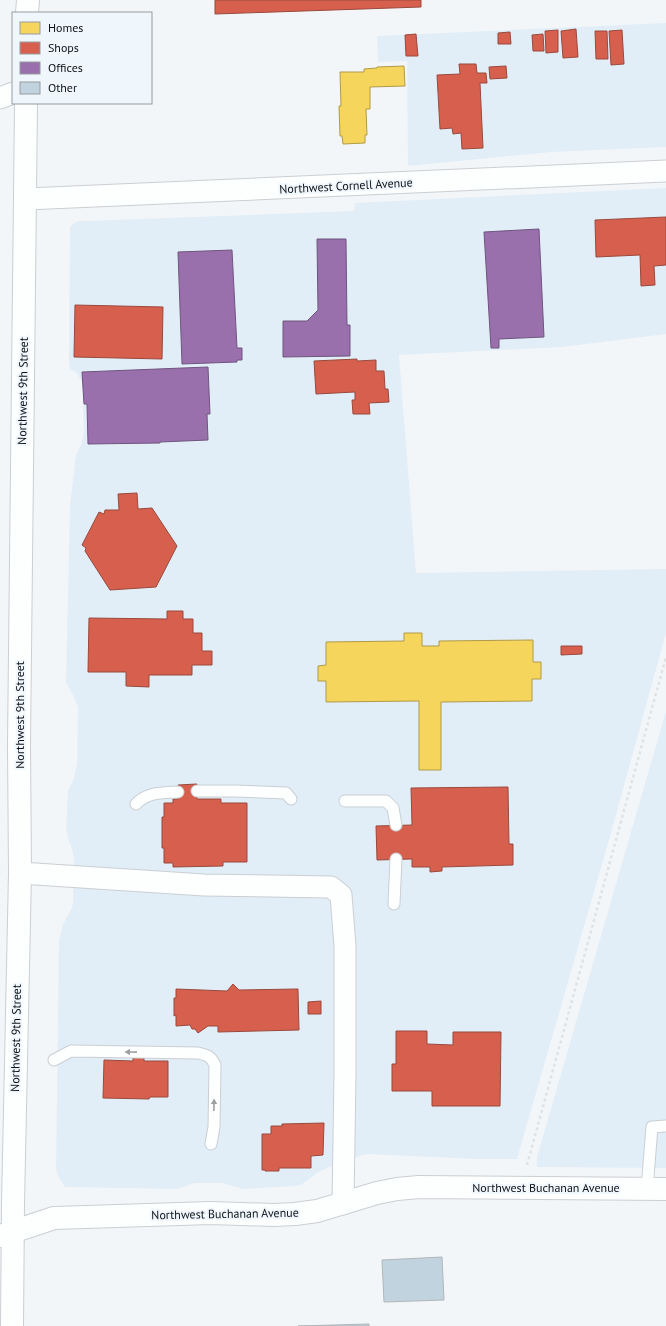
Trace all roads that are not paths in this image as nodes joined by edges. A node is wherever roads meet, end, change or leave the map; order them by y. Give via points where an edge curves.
1 (28, 0) edge
2 (28, 12) edge
3 (12, 93) edge
4 (0, 98) edge
5 (26, 104) edge
6 (666, 171) edge
7 (26, 199) junction
8 (197, 791) dead end
9 (178, 792) dead end
10 (291, 800) dead end
11 (345, 801) dead end
12 (136, 804) dead end
13 (396, 826) dead end
14 (396, 860) dead end
15 (20, 873) junction
16 (394, 904) dead end
17 (54, 1060) dead end
18 (666, 1126) edge
19 (211, 1144) dead end
20 (657, 1189) edge
21 (343, 1204) junction
22 (6, 1234) edge
23 (12, 1326) edge

1 - 2 main road
3 - 4 street
5 - 7 main road, Northwest 9th Street
6 - 7 street, Northwest Cornell Avenue
7 - 15 main road, Northwest 9th Street via 19,744
8 - 10 lane via 286,793
9 - 12 lane via 147,795
11 - 13 lane via 386,800 393,808
14 - 16 lane
15 - 21 street via 204,885 331,887 338,891 343,903 346,985
15 - 22 main road, Northwest 9th Street
19 -> 17 lane via 214,1127 215,1065 208,1055 71,1051
18 - 20 lane via 652,1127
20 - 21 main road, Northwest Buchanan Avenue via 419,1187 397,1189
21 - 22 main road, Northwest Buchanan Avenue via 317,1211 274,1215 211,1213 54,1218
22 - 23 main road, Northwest 9th Street

